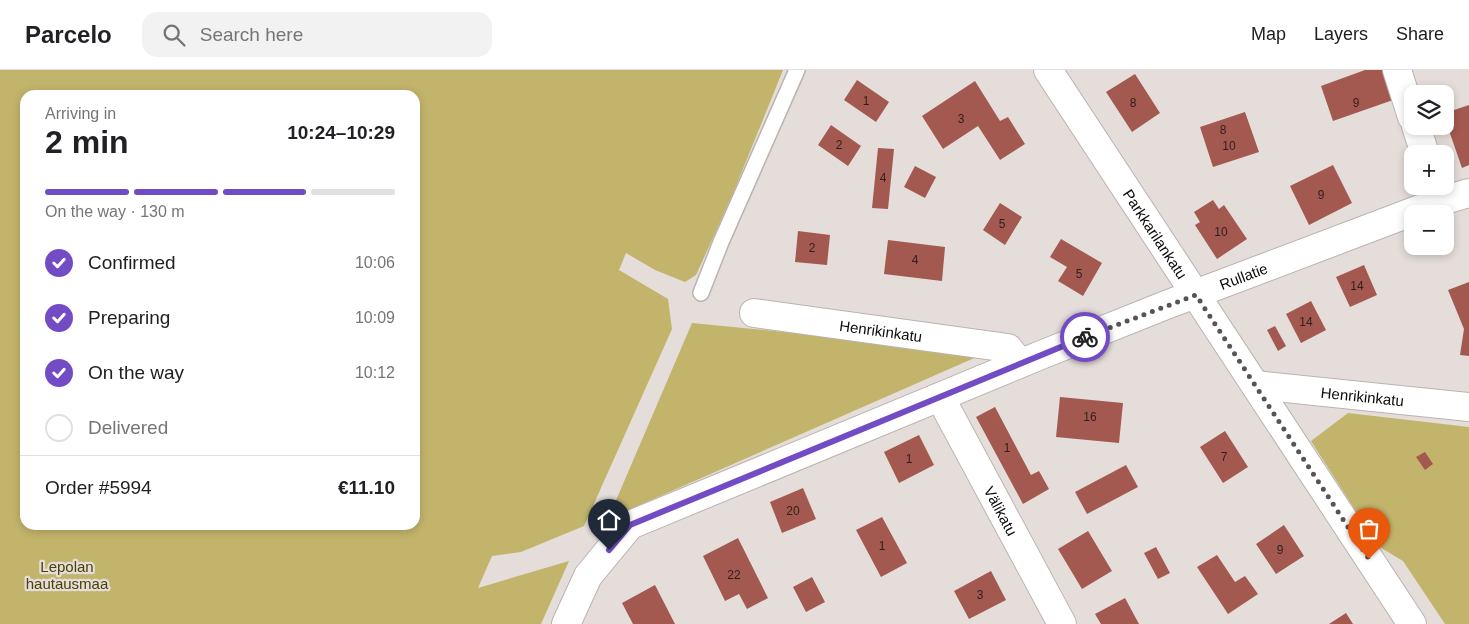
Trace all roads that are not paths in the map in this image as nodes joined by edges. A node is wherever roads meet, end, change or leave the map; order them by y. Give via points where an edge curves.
1 (797, 70) edge
2 (1048, 70) edge
3 (1397, 70) edge
4 (1404, 92) edge
5 (1469, 193) edge
6 (1454, 194) edge
7 (1437, 195) edge
8 (702, 293) dead end
9 (1196, 295) junction
10 (754, 313) dead end
11 (1014, 356) junction
12 (1254, 384) junction
13 (940, 397) junction
14 (1469, 407) edge
15 (566, 624) edge
16 (1062, 624) edge
17 (1412, 624) edge

1 - 8 lane via 721,242
2 - 9 street, Parkkarilankatu
3 - 4 street
5 - 6 street, Rullatie
7 - 9 street, Rullatie
9 - 11 street, Rullatie
9 - 12 street, Parkkarilankatu
10 - 11 street, Henrikinkatu
11 - 13 street, Rullatie
12 - 14 street, Henrikinkatu
12 - 17 street, Parkkarilankatu
13 - 15 street, Rullatie via 630,525 588,576
13 - 16 street, Välikatu

